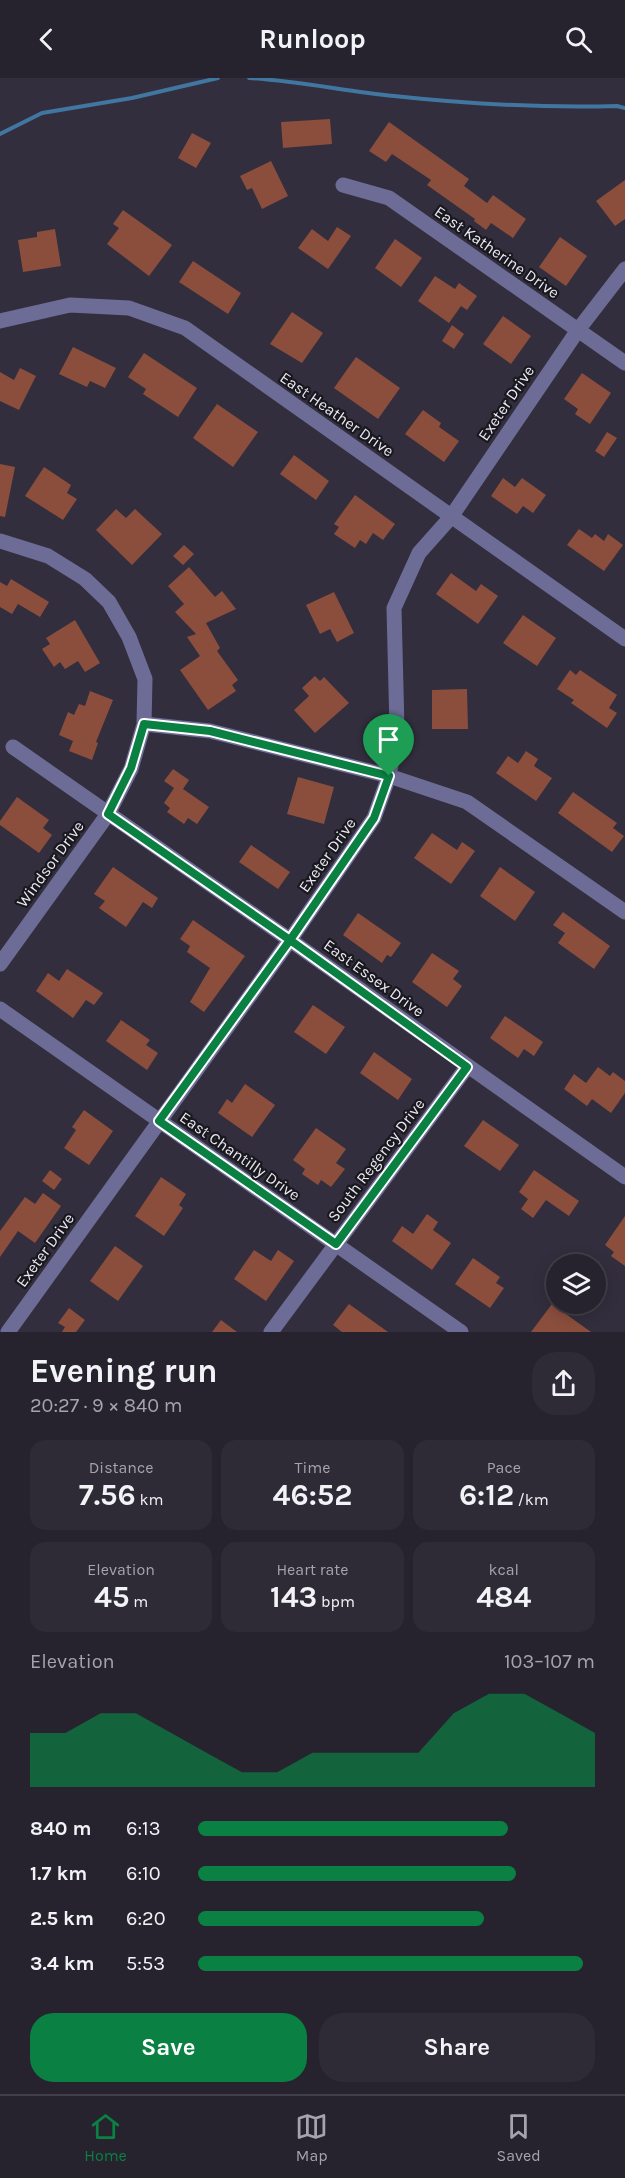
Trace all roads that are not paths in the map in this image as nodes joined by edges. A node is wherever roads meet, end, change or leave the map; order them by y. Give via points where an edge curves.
1 (342, 185) dead end
2 (625, 269) edge
3 (0, 321) edge
4 (578, 330) junction
5 (625, 363) edge
6 (451, 517) junction
7 (0, 541) edge
8 (625, 639) edge
9 (144, 724) junction
10 (13, 747) dead end
11 (389, 776) junction
12 (108, 814) junction
13 (625, 912) edge
14 (290, 940) junction
15 (0, 964) edge
16 (0, 1009) edge
17 (467, 1067) junction
18 (159, 1121) junction
19 (625, 1177) edge
20 (336, 1244) junction
21 (8, 1332) edge
22 (272, 1332) edge
23 (461, 1332) edge

1 - 4 street, East Katherine Drive via 389,198
2 - 4 street, Exeter Drive
3 - 6 street, East Heather Drive via 70,304 129,308 185,328
4 - 5 street, East Katherine Drive
4 - 6 street, Exeter Drive
6 - 8 street, East Heather Drive
6 - 11 street, Exeter Drive via 419,553 394,608 397,729
7 - 9 street, Windsor Drive via 48,556 85,579 109,602 129,637 145,679
9 - 11 street via 210,731
9 - 12 street, Windsor Drive via 131,768
10 - 12 street, East Essex Drive
11 - 13 street via 467,802
11 - 14 street, Exeter Drive via 374,818
12 - 14 street, East Essex Drive
12 - 15 street, Windsor Drive
14 - 17 street, East Essex Drive
14 - 18 street, Exeter Drive
16 - 18 street, East Chantilly Drive
17 - 19 street, East Essex Drive
17 - 20 street, South Regency Drive
18 - 20 street, East Chantilly Drive
18 - 21 street, Exeter Drive
20 - 22 street, South Regency Drive
20 - 23 street, East Chantilly Drive

